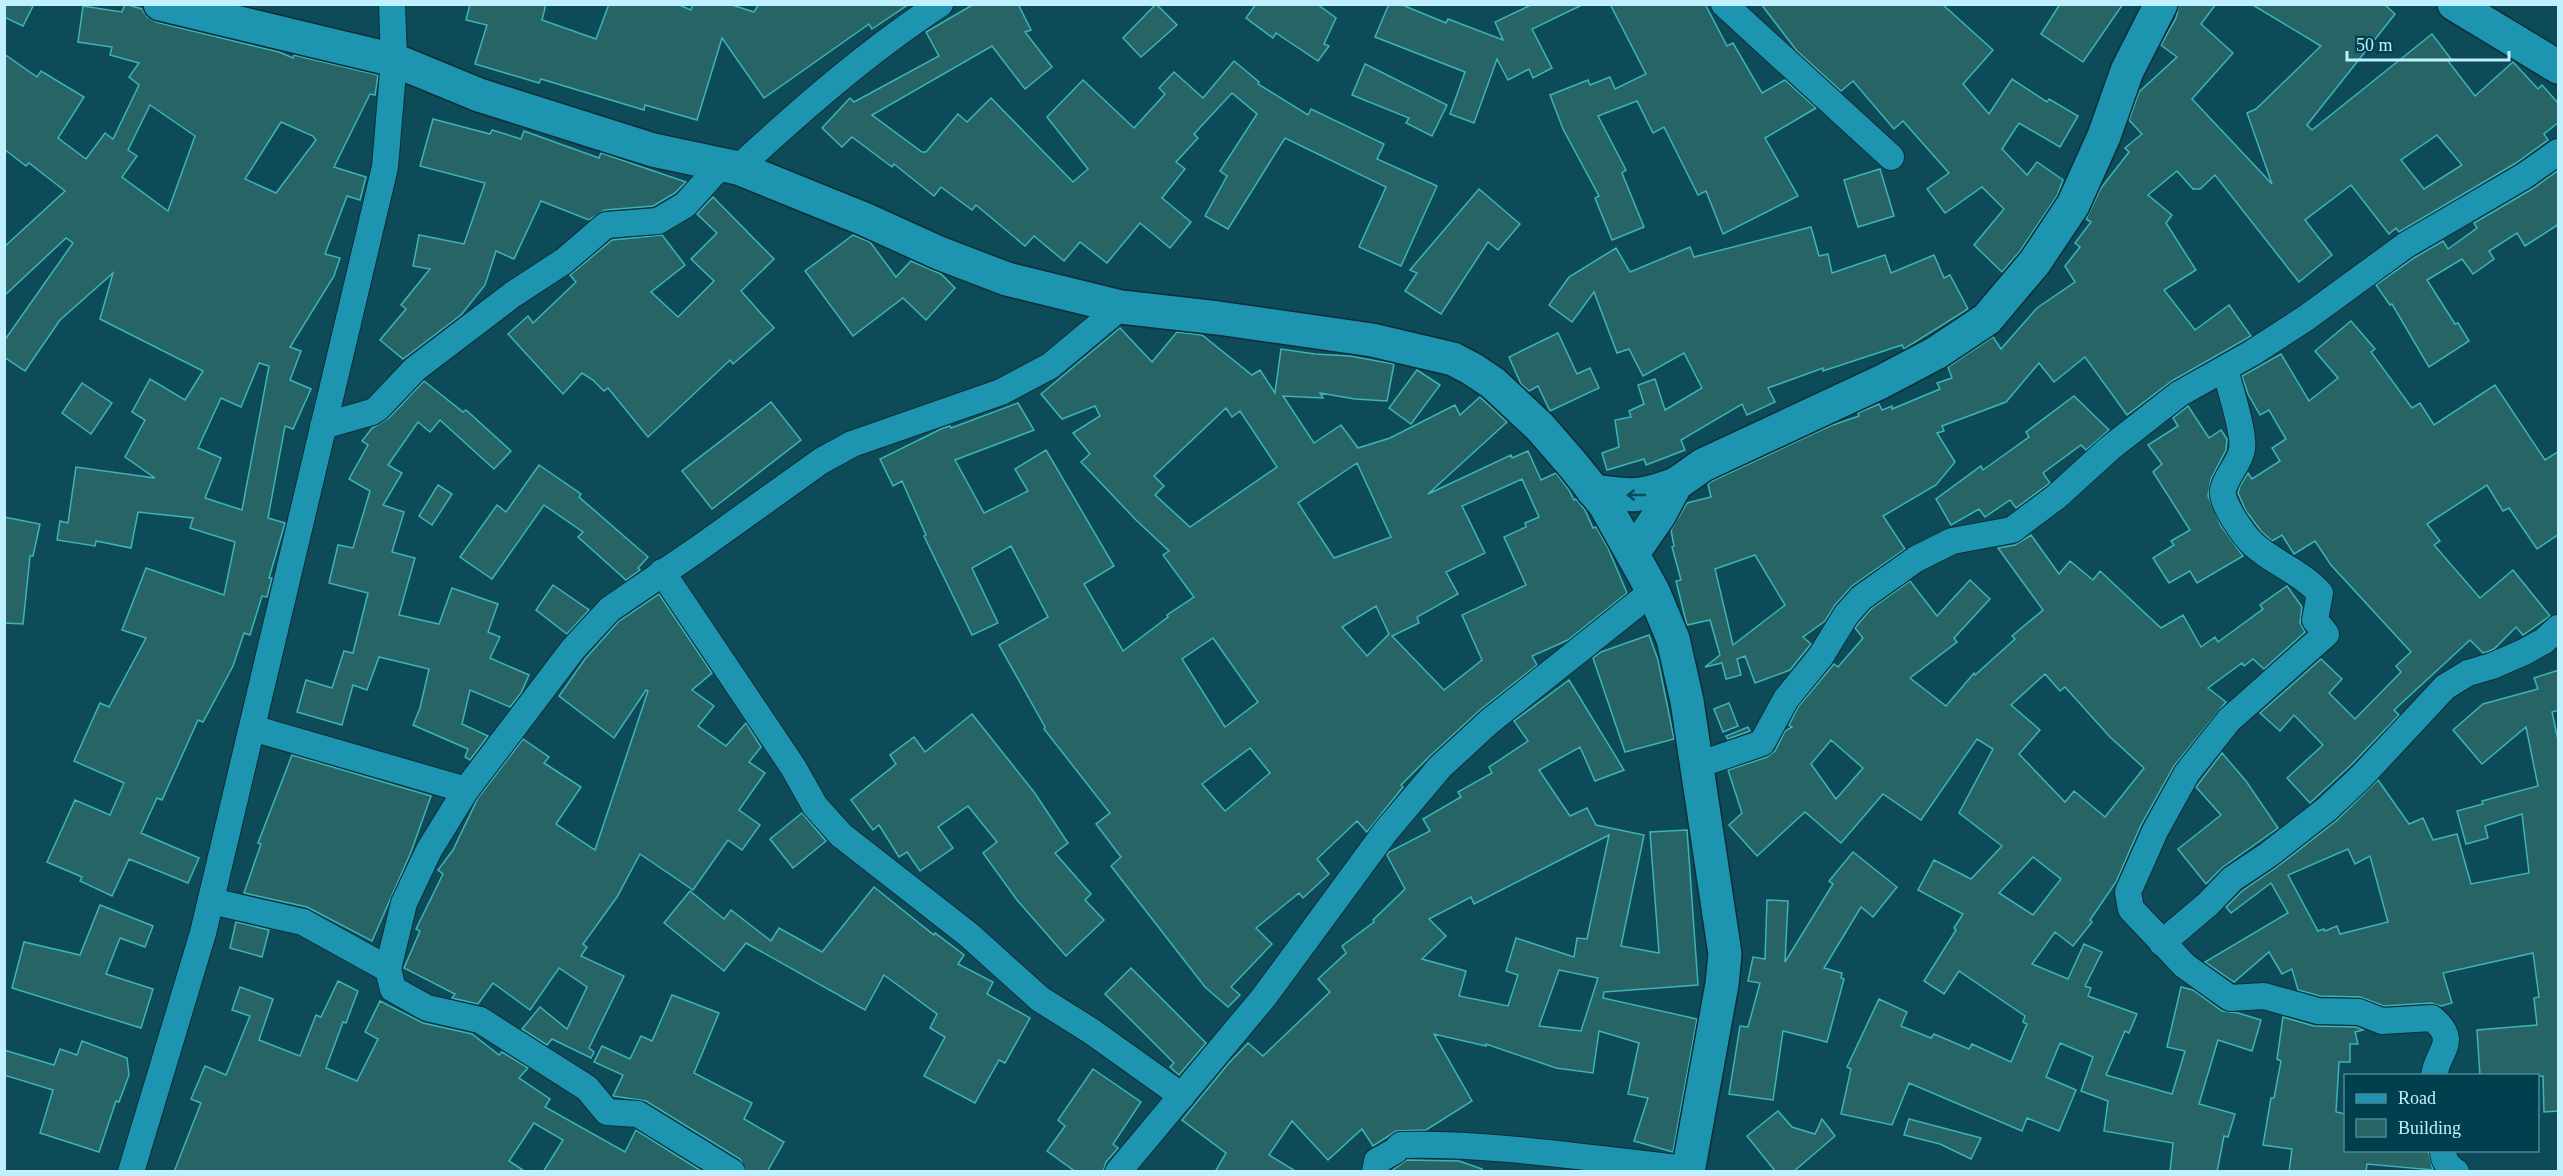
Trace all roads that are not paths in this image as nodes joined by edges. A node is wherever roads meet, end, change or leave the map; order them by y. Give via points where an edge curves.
1 (160, 4) edge
2 (392, 4) edge
3 (940, 4) edge
4 (1724, 4) edge
5 (2161, 4) edge
6 (2454, 4) edge
7 (2489, 4) edge
8 (2559, 45) edge
9 (394, 60) junction
10 (2559, 68) edge
11 (2559, 152) edge
12 (1891, 158) dead end
13 (729, 167) junction
14 (1121, 307) junction
15 (2225, 369) junction
16 (323, 426) junction
17 (1676, 484) junction
18 (1593, 491) junction
19 (1633, 553) junction
20 (662, 572) junction
21 (1653, 591) junction
22 (2559, 628) edge
23 (252, 728) junction
24 (1698, 765) junction
25 (466, 790) junction
26 (211, 901) junction
27 (2162, 943) junction
28 (388, 969) junction
29 (2435, 1074) edge
30 (1182, 1096) junction
31 (2443, 1152) edge
32 (1688, 1170) edge
33 (131, 1172) edge
34 (732, 1172) edge
35 (1118, 1172) edge
36 (1375, 1172) edge
37 (2456, 1172) edge

1 - 9 street
2 - 9 street
3 - 13 street
4 - 12 street
5 - 17 street via 2127,70 2104,136 2073,205 2016,287 1987,319 1881,382 1703,465
6 - 10 street
7 - 8 street
9 - 13 street via 490,99 653,150
9 - 16 street via 385,167
11 - 15 street via 2406,245 2306,318
13 - 14 street via 1007,279
13 - 16 street via 685,205 658,221 606,225 564,261 415,369 378,408
14 - 18 street via 1371,340 1453,359 1493,382 1540,427
14 - 20 street via 1050,366 1001,392 852,444 821,460
15 - 24 street via 2179,394 2012,530 1952,541 1916,559 1861,598 1786,699 1762,743
15 - 27 street via 2243,448 2222,498 2253,544 2307,579 2320,593 2315,620 2326,634 2229,720 2187,773 2155,831 2128,892 2131,909
16 - 23 street
17 -> 18 street via 1638,496
17 - 19 street
18 - 19 street
19 - 21 street
20 - 25 street via 609,609 573,648
20 - 30 street via 815,806 841,835 969,935 1040,999
21 - 24 street via 1673,639
21 - 30 street via 1498,714 1440,767 1386,831 1264,997
22 - 27 street via 2524,652 2468,673 2445,687 2327,809 2232,879
23 - 25 street
23 - 26 street
24 - 32 street via 1725,954
25 - 28 street via 429,850 404,903
26 - 28 street via 303,922
26 - 33 street
27 - 29 street via 2185,966 2230,998 2264,996 2318,1011 2359,1012 2382,1021 2432,1018 2443,1028 2446,1042
28 - 34 street via 393,989 427,1008 480,1020 587,1088 607,1112 638,1114
30 - 35 street
31 - 37 street via 2443,1158
32 - 36 street via 1521,1150 1429,1144 1401,1145 1377,1161

